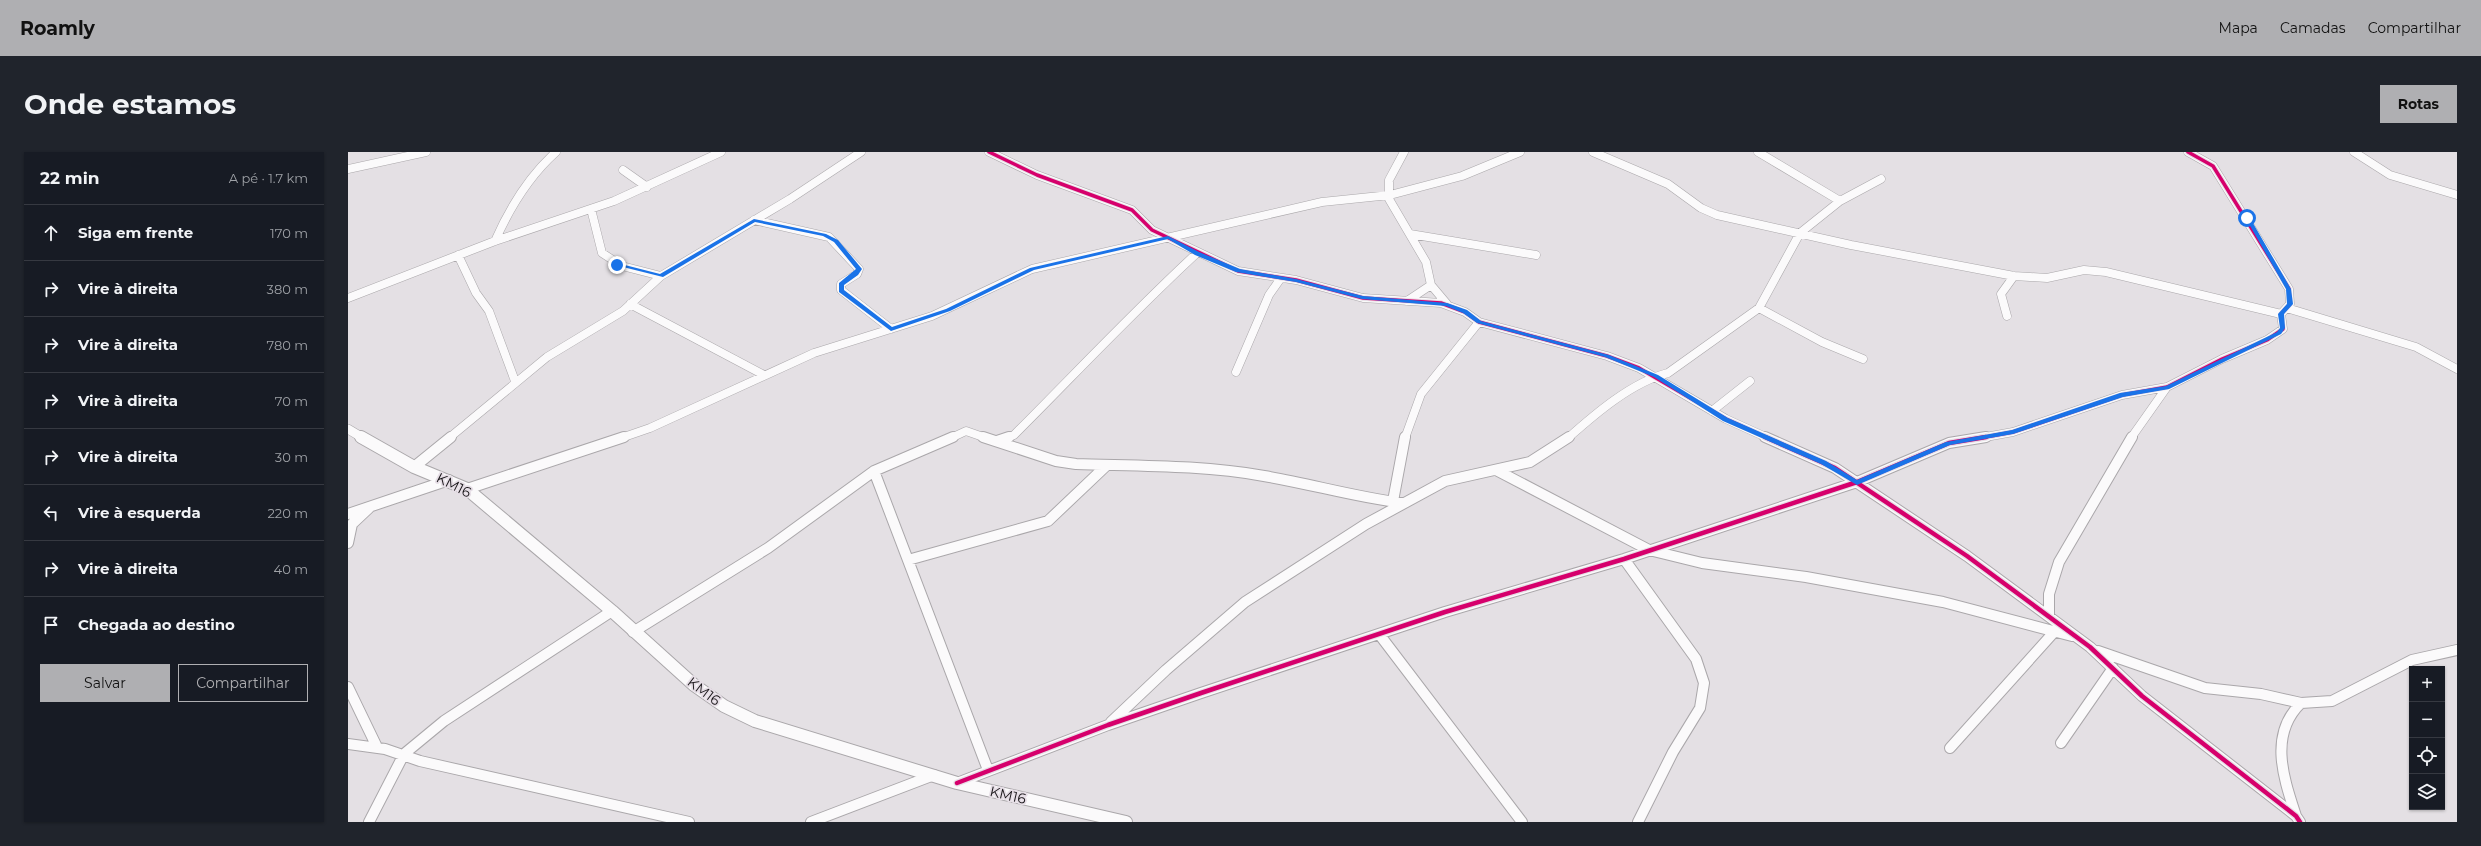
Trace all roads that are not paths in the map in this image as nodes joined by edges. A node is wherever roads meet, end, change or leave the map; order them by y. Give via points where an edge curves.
1 (426, 152) edge
2 (556, 152) edge
3 (721, 152) edge
4 (861, 152) edge
5 (989, 152) edge
6 (1404, 152) edge
7 (1520, 152) edge
8 (1593, 152) edge
9 (1758, 152) edge
10 (2188, 152) edge
11 (2354, 152) edge
12 (348, 169) edge
13 (623, 170) dead end
14 (1881, 179) dead end
15 (647, 187) junction
16 (1390, 195) junction
17 (2457, 195) edge
18 (1840, 202) junction
19 (591, 209) junction
20 (754, 220) junction
21 (1152, 230) junction
22 (1800, 233) junction
23 (1410, 234) junction
24 (1168, 237) junction
25 (495, 241) junction
26 (1141, 244) junction
27 (1197, 254) junction
28 (458, 255) junction
29 (1536, 255) dead end
30 (661, 276) junction
31 (2014, 276) junction
32 (1282, 278) junction
33 (1431, 284) junction
34 (348, 298) edge
35 (1407, 301) junction
36 (630, 304) junction
37 (1447, 304) junction
38 (1759, 308) junction
39 (2287, 308) junction
40 (2281, 314) junction
41 (2007, 316) dead end
42 (1479, 322) junction
43 (891, 329) junction
44 (1863, 359) dead end
45 (2457, 369) edge
46 (1236, 372) dead end
47 (764, 375) junction
48 (1656, 376) junction
49 (1750, 380) dead end
50 (515, 381) junction
51 (2167, 388) junction
52 (1712, 411) junction
53 (348, 429) edge
54 (1014, 435) junction
55 (997, 440) junction
56 (1016, 447) junction
57 (1108, 465) junction
58 (414, 467) junction
59 (1496, 470) junction
60 (874, 471) junction
61 (448, 480) junction
62 (1857, 482) junction
63 (468, 489) junction
64 (1398, 502) junction
65 (373, 504) junction
66 (348, 514) edge
67 (350, 523) edge
68 (348, 543) edge
69 (1649, 550) junction
70 (1624, 559) junction
71 (908, 560) junction
72 (612, 611) junction
73 (2049, 615) junction
74 (2055, 631) junction
75 (633, 632) junction
76 (1379, 634) junction
77 (2076, 637) junction
78 (2090, 647) junction
79 (2457, 650) edge
80 (2113, 668) junction
81 (348, 687) edge
82 (2301, 703) junction
83 (1108, 725) junction
84 (2061, 743) dead end
85 (348, 744) edge
86 (376, 745) junction
87 (1950, 748) dead end
88 (404, 754) junction
89 (988, 770) junction
90 (934, 775) junction
91 (957, 783) junction
92 (2295, 820) edge
93 (1120, 821) edge
94 (369, 822) edge
95 (689, 822) edge
96 (811, 822) edge
97 (1522, 822) edge
98 (1638, 822) edge

1 - 12 street
2 - 25 street via 534,172 515,200
3 - 15 street
4 - 20 street via 837,170
5 - 21 street via 1036,175 1132,210
6 - 16 street via 1389,180
7 - 16 street via 1462,176
8 - 22 street via 1668,184 1708,212
9 - 18 street
10 - 39 street via 2213,166 2247,218 2288,289 2291,299
11 - 17 street via 2390,175
13 - 15 street
14 - 18 street
15 - 19 street
16 - 23 street via 1389,199
16 - 24 street via 1322,202
18 - 22 street
19 - 25 street
19 - 30 street via 602,253 606,258 623,267
20 - 30 street
20 - 43 street via 824,235 836,241 859,269 841,284 841,290
21 - 24 street
21 - 26 street
22 - 31 street via 1910,258
22 - 38 street
23 - 29 street
23 - 33 street via 1426,262
24 - 26 street
24 - 27 street
25 - 28 street
26 - 43 street via 1032,269 948,310
27 - 32 street via 1238,271
27 - 54 street via 1135,310 1110,340
28 - 34 street
28 - 50 street via 476,292 489,311
30 - 36 street
31 - 40 street via 2046,278 2093,270 2126,275
31 - 41 street via 2001,294
32 - 35 street via 1362,298
32 - 46 street via 1269,295
33 - 35 street
33 - 37 street
35 - 37 street
36 - 47 street
36 - 50 street via 614,317 546,357
37 - 42 street
38 - 44 street via 1822,342
38 - 48 street via 1668,373
39 - 40 street
39 - 45 street via 2416,347
40 - 51 street via 2283,328 2273,337 2222,359
42 - 48 street via 1607,356
42 - 64 street via 1441,366 1421,395 1406,432
43 - 47 street via 832,347
47 - 63 street via 650,428
48 - 52 street
48 - 59 street via 1591,416 1559,446 1546,454 1521,466
49 - 52 street
50 - 58 street
51 - 62 street via 2122,395 2013,432 1949,443
51 - 73 street via 2122,451 2059,562 2049,594
52 - 62 street via 1731,422 1824,462
53 - 58 street, KM16
54 - 55 street
54 - 56 street
55 - 56 street
55 - 60 street via 966,431
56 - 57 street via 1056,461
57 - 64 street via 1214,468 1266,476 1358,497
57 - 71 street via 1048,521
58 - 61 street, KM16
59 - 64 street via 1445,480
59 - 69 street
60 - 71 street
60 - 75 street via 768,548
61 - 63 street, KM16
61 - 65 street
62 - 69 street
62 - 73 street
63 - 72 street, KM16
64 - 83 street via 1246,602 1166,670
65 - 66 street
65 - 67 street
67 - 68 street
69 - 70 street
69 - 74 street via 1702,562 1806,577 1943,602
70 - 76 street
70 - 98 street via 1696,659 1704,683 1700,708 1673,752
71 - 89 street
72 - 75 street, KM16
72 - 88 street via 444,721
73 - 77 street
74 - 77 street
74 - 87 street
75 - 90 street, KM16 via 694,685 724,706 755,722
76 - 83 street
76 - 97 street
77 - 78 street
78 - 80 street
78 - 82 street via 2205,688 2261,694
79 - 82 street via 2412,660 2332,701
80 - 84 street
80 - 92 street via 2142,696
81 - 86 street
82 - 92 street via 2294,708 2290,716 2283,740 2281,765
83 - 89 street
85 - 86 street
86 - 88 street
88 - 94 street
88 - 95 street via 420,761
89 - 91 street
90 - 91 street, KM16
90 - 96 street
91 - 93 street, KM16

